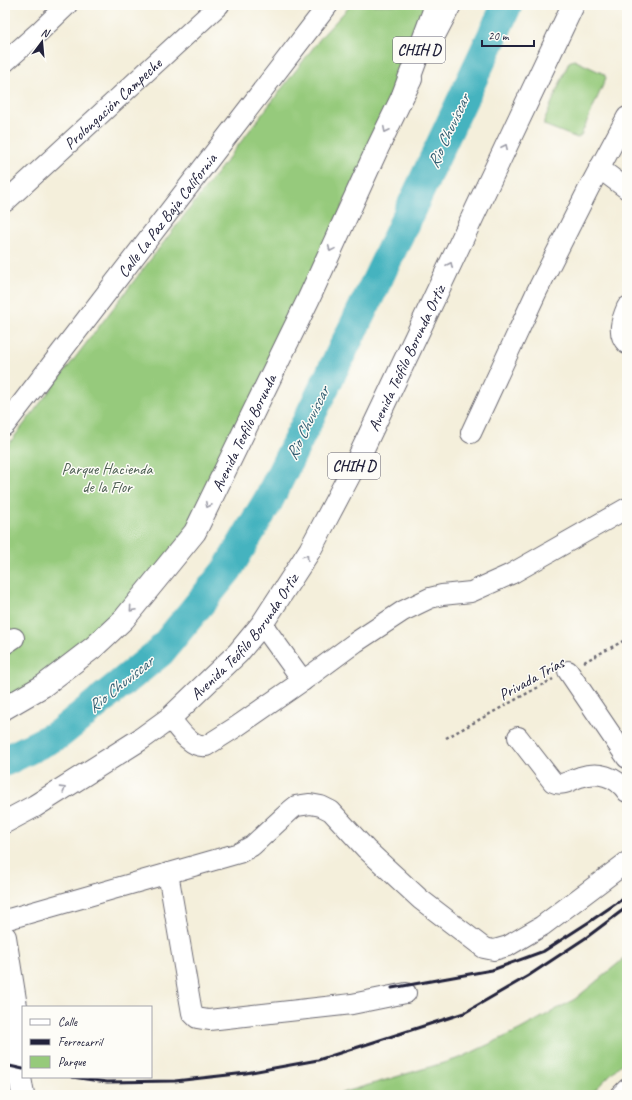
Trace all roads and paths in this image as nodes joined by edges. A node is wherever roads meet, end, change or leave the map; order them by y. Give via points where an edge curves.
1 (67, 5) edge
2 (219, 5) edge
3 (328, 5) edge
4 (436, 5) edge
5 (450, 5) edge
6 (573, 5) edge
7 (5, 62) edge
8 (403, 95) junction
9 (627, 117) edge
10 (599, 168) junction
11 (627, 189) edge
12 (5, 202) edge
13 (627, 307) edge
14 (627, 344) edge
15 (5, 425) edge
16 (471, 433) dead end
17 (627, 508) edge
18 (262, 624) junction
19 (627, 639) edge
20 (568, 671) junction
21 (303, 681) junction
22 (5, 708) edge
23 (170, 718) junction
24 (518, 736) dead end
25 (446, 738) dead end
26 (627, 758) edge
27 (627, 792) edge
28 (35, 806) junction
29 (5, 822) edge
30 (5, 835) edge
31 (627, 862) edge
32 (168, 873) junction
33 (5, 920) edge
34 (5, 937) edge
35 (406, 993) dead end
36 (11, 1052) edge
37 (627, 1089) edge
38 (23, 1095) edge
39 (621, 1095) edge

1 - 7 street
2 - 12 street, Prolongación Campeche
3 - 15 street, Calle La Paz Baja California
4 - 8 main road, CHIH D
5 - 8 main road
18 -> 6 main road, Avenida Teófilo Borunda Ortiz / CHIH D via 310,550 358,459
8 -> 22 main road, Avenida Teofilo Borunda / CHIH D via 309,298 195,532 124,619 104,638 43,686
9 - 10 street
10 - 11 street
10 - 16 street via 537,291
13 - 14 street via 620,327 621,335
17 - 21 street via 511,574 471,592 430,598 403,611
18 - 21 street
18 - 23 main road, Avenida Teófilo Borunda Ortiz / CHIH D via 238,653
19 - 20 path, Privada Trías
20 - 25 path, Privada Trías
20 - 26 street
21 - 23 street via 206,746 198,746 189,740
28 -> 23 main road, Avenida Teófilo Borunda Ortiz / CHIH D
24 - 27 street via 557,784 598,774 614,779 622,784
28 - 29 main road, Avenida Teófilo Borunda Ortiz / CHIH D
28 - 30 main road
31 - 32 street via 542,926 508,946 494,950 484,948 420,899 366,849 331,811 316,805 303,804 291,810 246,850
32 - 33 street
32 - 35 street via 192,1013 198,1018 209,1020 313,1009
34 - 36 main road via 19,1025 19,1037
36 - 38 main road
37 - 39 street

